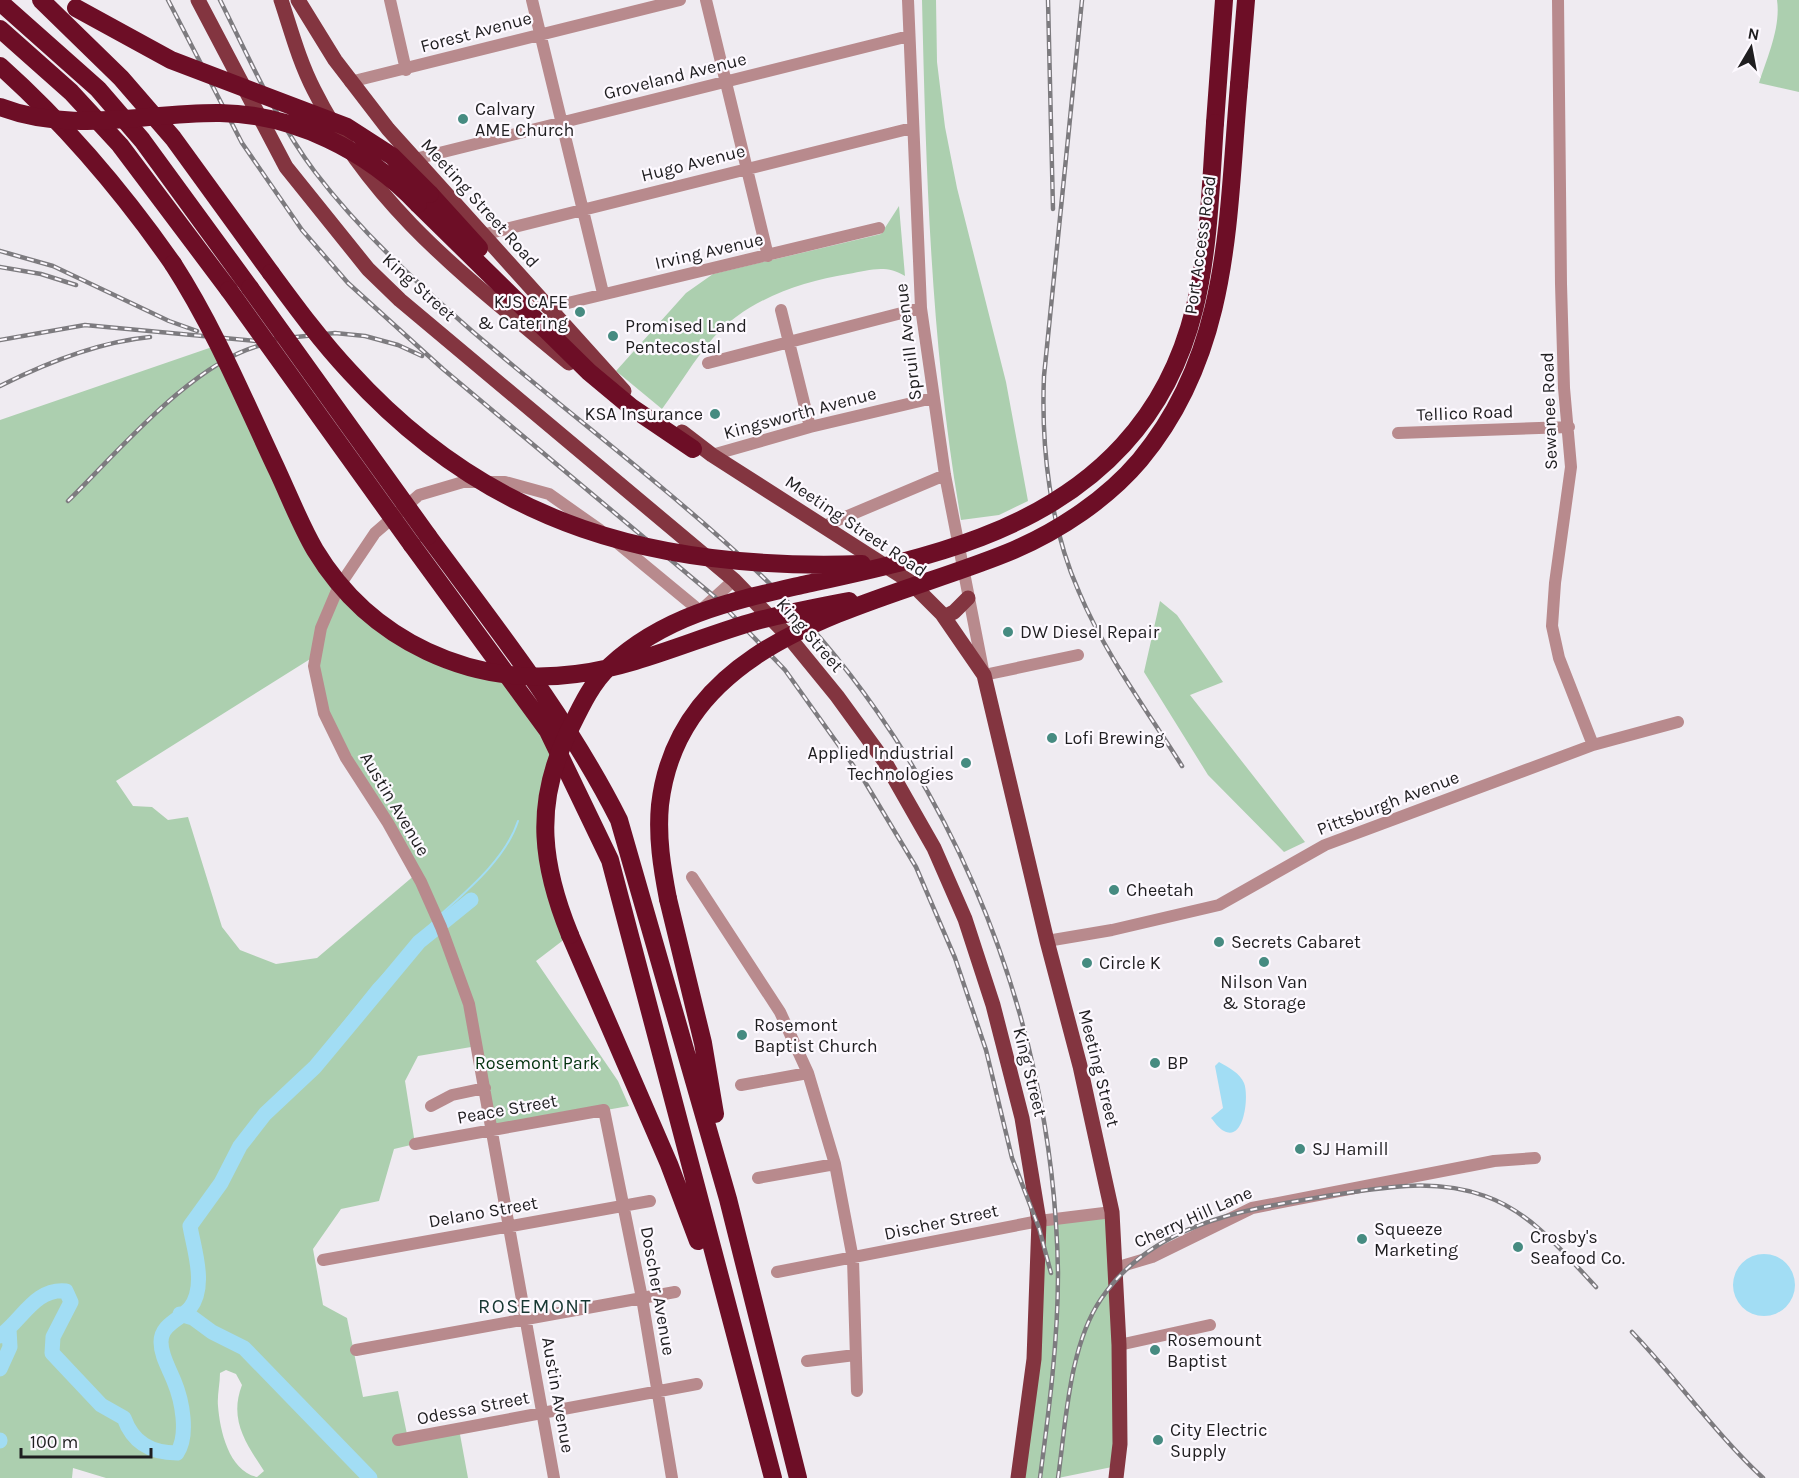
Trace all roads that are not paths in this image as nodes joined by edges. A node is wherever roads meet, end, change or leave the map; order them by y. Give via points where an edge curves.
1 (41, 0) edge
2 (198, 0) edge
3 (280, 0) edge
4 (299, 0) edge
5 (390, 0) edge
6 (532, 0) edge
7 (680, 0) edge
8 (706, 0) edge
9 (908, 0) edge
10 (1558, 0) edge
11 (0, 2) edge
12 (1223, 2) edge
13 (1246, 3) edge
14 (70, 4) edge
15 (0, 29) edge
16 (539, 34) junction
17 (909, 36) junction
18 (0, 66) edge
19 (406, 70) junction
20 (350, 82) junction
21 (726, 83) junction
22 (0, 107) edge
23 (562, 123) junction
24 (912, 128) junction
25 (415, 159) junction
26 (748, 168) junction
27 (424, 199) junction
28 (583, 209) junction
29 (879, 228) dead end
30 (482, 235) junction
31 (768, 256) junction
32 (603, 293) junction
33 (547, 308) junction
34 (921, 308) junction
35 (782, 310) dead end
36 (789, 341) junction
37 (708, 363) dead end
38 (933, 398) junction
39 (657, 416) junction
40 (810, 427) junction
41 (1569, 427) junction
42 (1398, 433) dead end
43 (693, 449) junction
44 (712, 455) junction
45 (945, 475) junction
46 (824, 526) junction
47 (420, 541) junction
48 (915, 559) junction
49 (734, 580) junction
50 (907, 588) junction
51 (968, 598) junction
52 (944, 617) junction
53 (1078, 655) dead end
54 (984, 675) junction
55 (1678, 722) dead end
56 (1593, 745) junction
57 (692, 877) dead end
58 (1047, 941) junction
59 (808, 1073) junction
60 (741, 1085) dead end
61 (485, 1088) junction
62 (431, 1106) dead end
63 (604, 1110) joint
64 (493, 1130) junction
65 (415, 1144) dead end
66 (1535, 1158) dead end
67 (835, 1164) junction
68 (758, 1178) dead end
69 (728, 1199) junction
70 (650, 1201) dead end
71 (624, 1205) junction
72 (1112, 1212) junction
73 (1039, 1221) junction
74 (509, 1226) junction
75 (854, 1259) junction
76 (323, 1260) dead end
77 (1114, 1268) junction
78 (777, 1272) dead end
79 (675, 1292) dead end
80 (642, 1298) junction
81 (526, 1319) junction
82 (1210, 1325) dead end
83 (1119, 1345) junction
84 (356, 1350) dead end
85 (855, 1355) junction
86 (807, 1361) dead end
87 (741, 1363) junction
88 (697, 1384) dead end
89 (857, 1391) dead end
90 (657, 1392) junction
91 (543, 1413) junction
92 (398, 1440) dead end
93 (554, 1478) edge
94 (672, 1478) edge
95 (773, 1478) edge
96 (798, 1478) edge
97 (1018, 1478) edge
98 (1116, 1478) edge

1 - 48 highway, bridge via 121,78 172,138 334,354 383,405 451,462 538,511 609,539 698,558 795,565
2 - 49 main road, King Street via 286,167 368,269
3 - 43 main road, Meeting Street Road via 315,92 360,165 398,214 428,244 598,387
4 - 20 main road, Meeting Street Road
5 - 19 street
6 - 16 street
7 - 16 street, Forest Avenue
8 - 21 street
9 - 17 street, Spruill Avenue
10 - 41 street, Sewanee Road via 1564,388
11 - 47 highway, bridge via 98,89 142,140 250,288
12 - 48 highway, Port Access Road, bridge via 1201,287 1188,336 1158,400 1123,445 1069,492 1031,516 989,535
13 - 50 highway, Port Access Road, bridge via 1220,284 1205,345 1173,414 1120,481 1053,531
14 - 27 highway, bridge via 171,60 347,127 392,156
15 - 47 highway, bridge via 71,92 120,145
16 - 19 street, Forest Avenue
16 - 23 street
17 - 21 street, Groveland Avenue
17 - 24 street, Spruill Avenue
18 - 50 highway, bridge via 93,159 136,211 173,264 222,352 315,550 368,614 418,650 496,674 579,674 640,660 756,621
19 - 20 street, Forest Avenue
20 - 25 main road, Meeting Street Road
21 - 23 street, Groveland Avenue
21 - 26 street
22 - 27 highway, bridge via 49,121 221,113 283,123 320,136 367,160
23 - 25 street, Groveland Avenue
23 - 28 street
24 - 26 street, Hugo Avenue
24 - 34 street, Spruill Avenue
25 - 30 main road, Meeting Street Road
26 - 28 street, Hugo Avenue
26 - 31 street
27 - 39 highway via 580,354 618,389
27 - 43 highway via 589,372 631,407
28 - 30 street, Hugo Avenue
28 - 32 street
29 - 31 street, Irving Avenue
30 - 33 main road, Meeting Street Road
31 - 32 street, Irving Avenue
32 - 33 street, Irving Avenue
33 - 39 main road, Meeting Street Road via 614,382
34 - 36 street
34 - 38 street, Spruill Avenue
35 - 36 street
36 - 37 street
36 - 40 street
38 - 40 street, Kingsworth Avenue
38 - 45 street, Spruill Avenue
39 - 44 main road, Meeting Street Road
40 - 44 street, Kingsworth Avenue
41 - 42 street, Tellico Road
41 - 56 street, Sewanee Road via 1571,467 1552,627 1559,658
43 - 44 main road, Meeting Street Road
44 - 46 main road, Meeting Street Road
45 - 46 street
45 - 51 street, Spruill Avenue
46 - 52 main road, Meeting Street Road via 909,581
47 - 69 highway via 548,697 619,819
47 - 87 highway via 548,731 610,860
48 - 87 highway, bridge via 724,603 658,630 609,667 596,682 574,721 548,789 547,862 555,899 684,1201
49 - 61 street, Austin Avenue via 700,611 606,534 549,494 505,482 463,482 419,495 375,533 338,588 321,628 314,666 328,722 393,831 439,922 469,1004
49 - 73 main road, King Street via 788,636 837,696 885,762 934,848 966,919 993,1005 1022,1118
50 - 69 highway, bridge via 770,645 734,671 704,703 670,763 660,805 661,862 703,1043
51 - 52 main road
51 - 54 street, Spruill Avenue
52 - 54 main road, Meeting Street Road
53 - 54 street
54 - 58 main road, Meeting Street
55 - 56 street, Pittsburgh Avenue
56 - 58 street, Pittsburgh Avenue via 1325,845 1219,905
57 - 59 street via 780,1012
58 - 72 main road, Meeting Street
59 - 60 street
59 - 67 street
61 - 62 street via 452,1095
61 - 64 street, Austin Avenue
63 - 64 street, Peace Street
63 - 71 street, Doscher Avenue
64 - 65 street, Peace Street
64 - 74 street, Austin Avenue
66 - 77 street, Cherry Hill Lane via 1494,1161 1252,1208 1152,1257
67 - 68 street
67 - 75 street
69 - 96 highway
70 - 71 street, Delano Street
71 - 74 street, Delano Street
71 - 80 street, Doscher Avenue
72 - 73 street, Discher Street
72 - 77 main road, Meeting Street
73 - 75 street, Discher Street
73 - 97 main road, King Street via 1034,1359
74 - 76 street, Delano Street
74 - 81 street, Austin Avenue
75 - 78 street, Discher Street
75 - 85 street
77 - 83 main road, Meeting Street
79 - 80 street
80 - 81 street
80 - 90 street, Doscher Avenue
81 - 84 street
81 - 91 street, Austin Avenue
82 - 83 street
83 - 98 main road, Meeting Street via 1120,1444
85 - 86 street
85 - 89 street
87 - 95 highway
88 - 90 street, Odessa Street
90 - 91 street, Odessa Street
90 - 94 street, Doscher Avenue
91 - 92 street, Odessa Street
91 - 93 street, Austin Avenue

